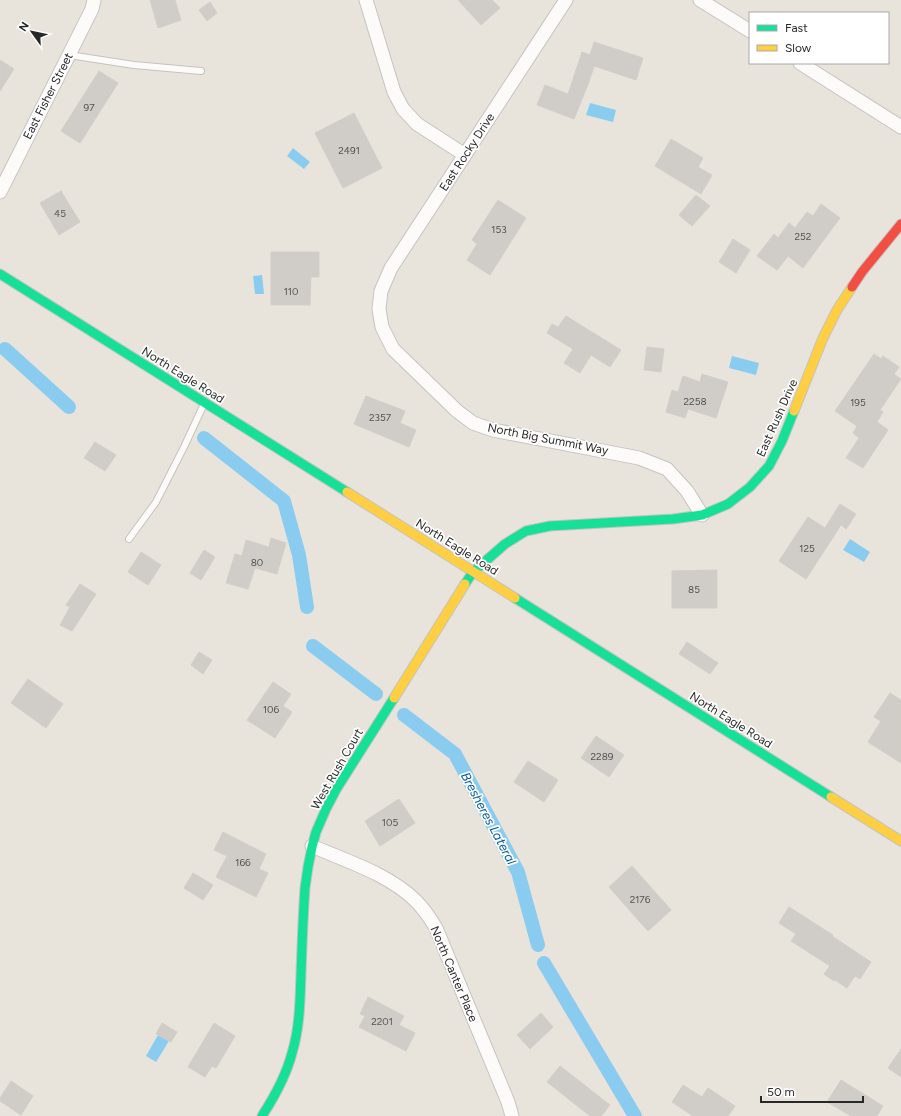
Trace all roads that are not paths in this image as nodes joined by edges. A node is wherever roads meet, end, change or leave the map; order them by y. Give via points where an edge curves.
1 (94, 0) edge
2 (366, 0) edge
3 (566, 0) edge
4 (700, 0) edge
5 (749, 30) edge
6 (69, 55) junction
7 (802, 64) edge
8 (201, 71) dead end
9 (901, 127) edge
10 (465, 155) junction
11 (0, 192) edge
12 (901, 224) edge
13 (0, 274) edge
14 (379, 309) joint
15 (205, 403) junction
16 (702, 515) junction
17 (129, 539) dead end
18 (473, 572) junction
19 (901, 841) edge
20 (312, 846) junction
21 (262, 1116) edge
22 (512, 1116) edge

1 - 6 street, East Fisher Street
2 - 10 street via 394,92 403,109 417,124
3 - 10 street, East Rocky Drive
4 - 5 street
6 - 8 lane via 134,65
6 - 11 street, East Fisher Street
7 - 9 street
10 - 14 street, East Rocky Drive via 391,268 381,291
12 - 16 street, East Rush Drive via 862,272 837,310 769,466 750,487 728,504
13 - 15 street, North Eagle Road
14 - 16 street, North Big Summit Way via 382,327 393,349 457,412 473,423 493,430 639,458 667,469 687,491
15 - 17 lane via 156,502
15 - 18 street, North Eagle Road
16 - 18 street, East Rush Drive via 550,526 526,531
18 - 19 street, North Eagle Road
18 - 20 street, West Rush Court via 337,788
20 - 21 street, West Rush Court via 305,890 300,1004 295,1046 283,1079
20 - 22 street, North Canter Place via 390,881 416,901 427,914 436,928

